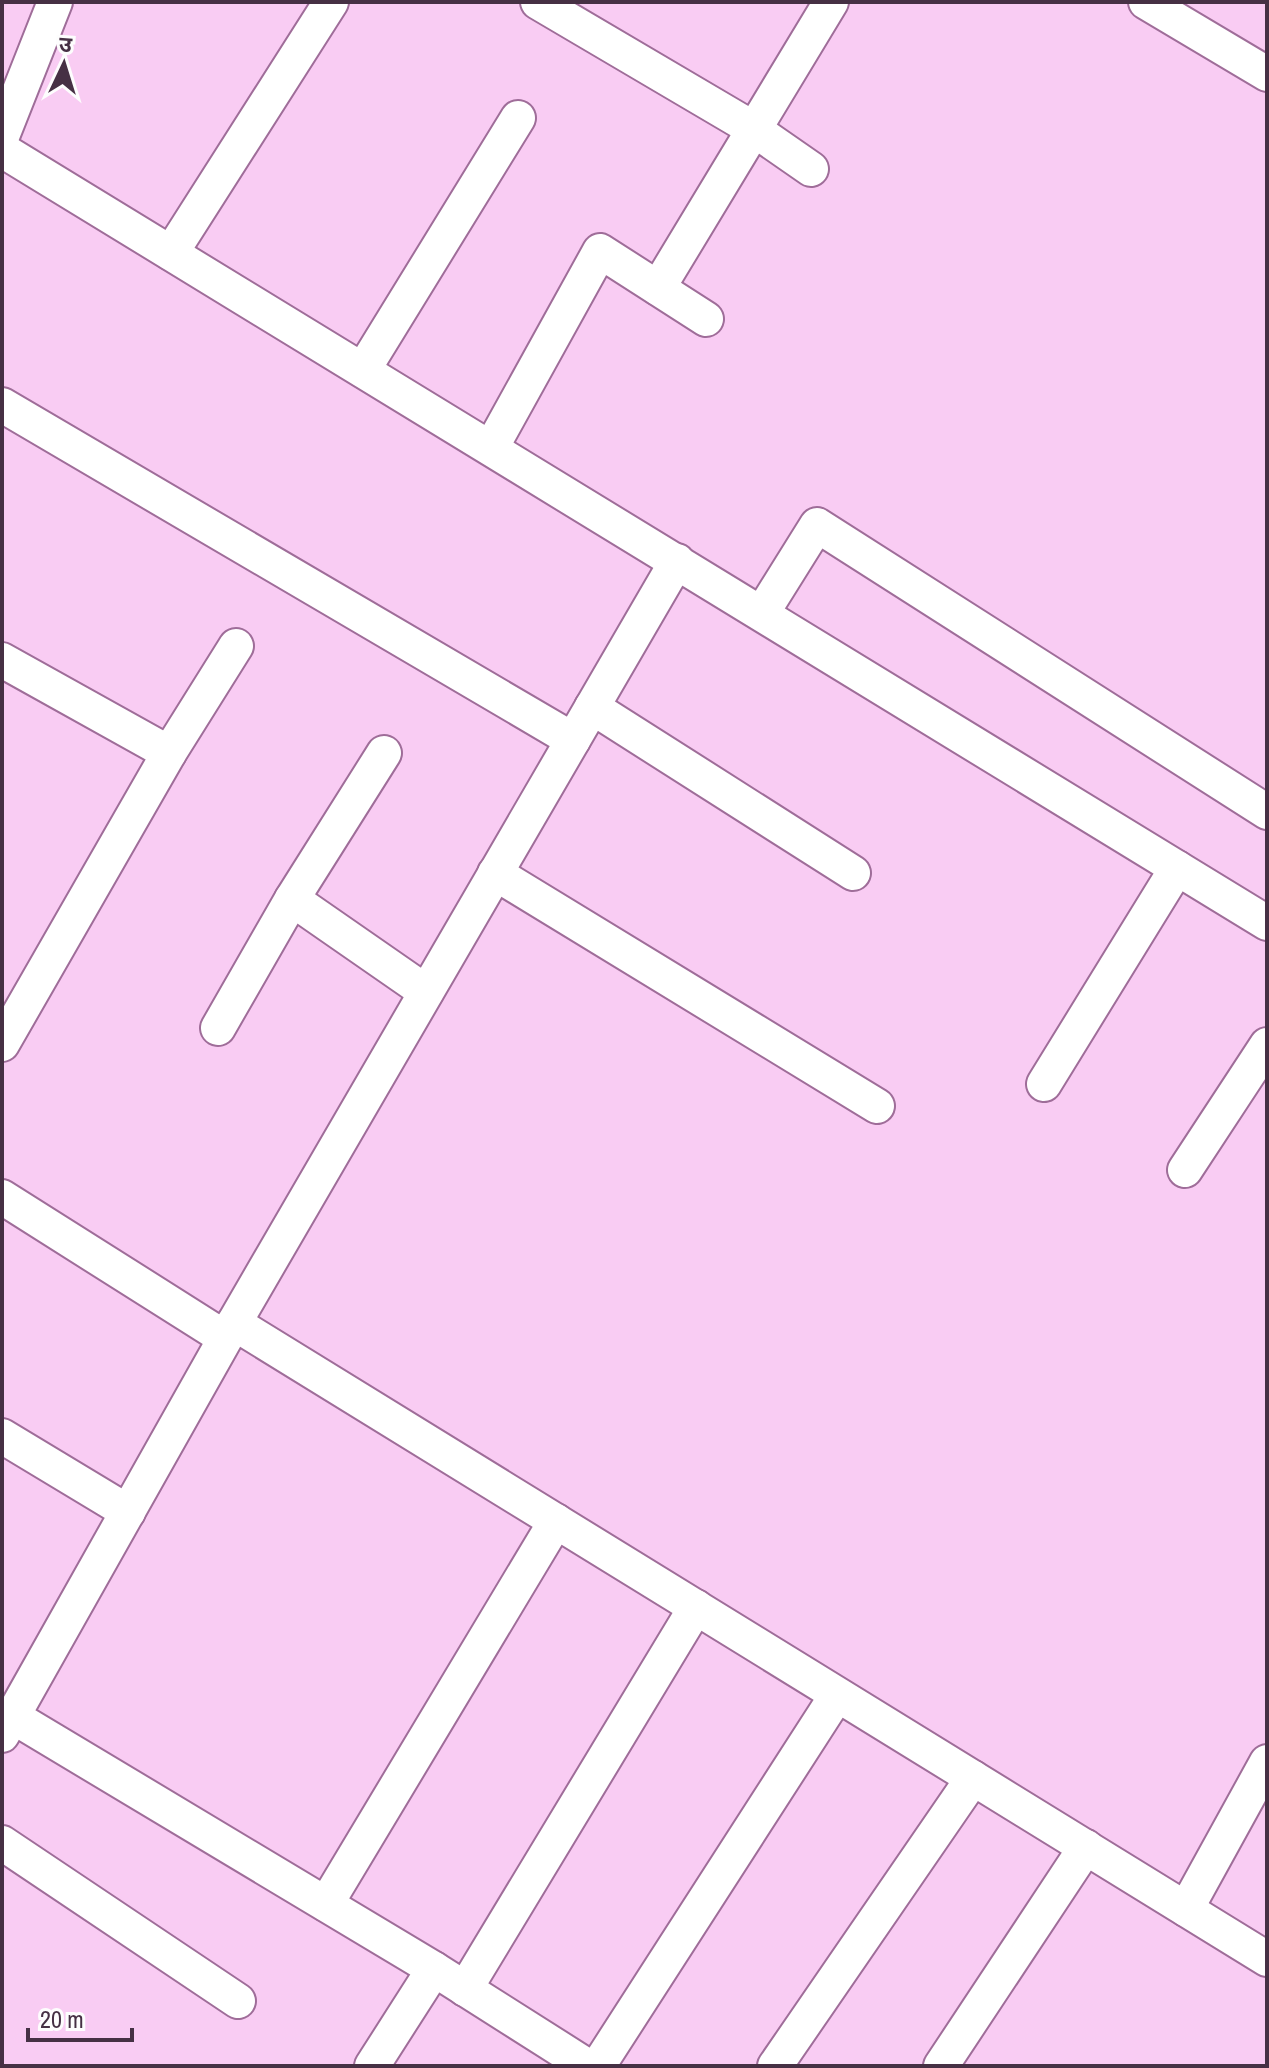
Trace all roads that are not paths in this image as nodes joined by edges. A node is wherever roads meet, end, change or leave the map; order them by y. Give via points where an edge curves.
1 (55, 2) edge
2 (331, 2) edge
3 (538, 2) edge
4 (831, 2) edge
5 (1160, 6) edge
6 (1267, 74) edge
7 (8, 101) edge
8 (518, 118) dead end
9 (752, 128) junction
10 (2, 136) edge
11 (2, 150) edge
12 (811, 169) dead end
13 (171, 253) junction
14 (658, 288) junction
15 (706, 319) dead end
16 (363, 370) junction
17 (2, 405) edge
18 (491, 448) junction
19 (677, 561) junction
20 (762, 613) junction
21 (236, 646) dead end
22 (2, 660) edge
23 (592, 707) junction
24 (573, 740) junction
25 (169, 753) junction
26 (384, 753) dead end
27 (1267, 812) edge
28 (1177, 868) junction
29 (495, 873) junction
30 (853, 873) dead end
31 (292, 899) junction
32 (1267, 923) edge
33 (426, 992) junction
34 (218, 1028) dead end
35 (2, 1044) edge
36 (1267, 1045) edge
37 (1044, 1084) dead end
38 (877, 1106) dead end
39 (1185, 1170) dead end
40 (2, 1197) edge
41 (230, 1331) junction
42 (2, 1436) edge
43 (128, 1512) junction
44 (556, 1521) junction
45 (696, 1607) junction
46 (837, 1695) junction
47 (7, 1726) edge
48 (1267, 1762) edge
49 (973, 1778) junction
50 (2, 1843) edge
51 (1086, 1847) junction
52 (326, 1904) junction
53 (1186, 1909) junction
54 (1267, 1959) edge
55 (434, 1969) junction
56 (465, 1989) junction
57 (238, 2001) dead end
58 (372, 2066) edge
59 (587, 2066) edge
60 (598, 2066) edge
61 (775, 2066) edge
62 (941, 2066) edge

1 - 7 street
2 - 13 street
3 - 9 street
4 - 9 street
5 - 6 street
7 - 10 street
8 - 16 street
9 - 12 street
9 - 14 street
11 - 13 street
13 - 16 street
14 - 15 street
14 - 18 street via 600,251
16 - 18 street
17 - 24 street
18 - 19 street
19 - 20 street
19 - 23 street
20 - 27 street via 817,525
20 - 28 street
21 - 25 street
22 - 25 street
23 - 24 street
23 - 30 street
24 - 29 street
25 - 35 street
26 - 31 street
28 - 32 street
28 - 37 street
29 - 33 street
29 - 38 street
31 - 33 street
31 - 34 street
33 - 41 street
36 - 39 street
40 - 41 street
41 - 43 street
41 - 44 street
42 - 43 street
43 - 47 street
44 - 45 street
44 - 52 street
45 - 46 street
45 - 56 street
46 - 49 street
46 - 60 street
47 - 52 street
48 - 53 street
49 - 51 street
49 - 61 street
50 - 57 street
51 - 53 street
51 - 62 street
52 - 55 street
53 - 54 street
55 - 56 street
55 - 58 street
56 - 59 street

